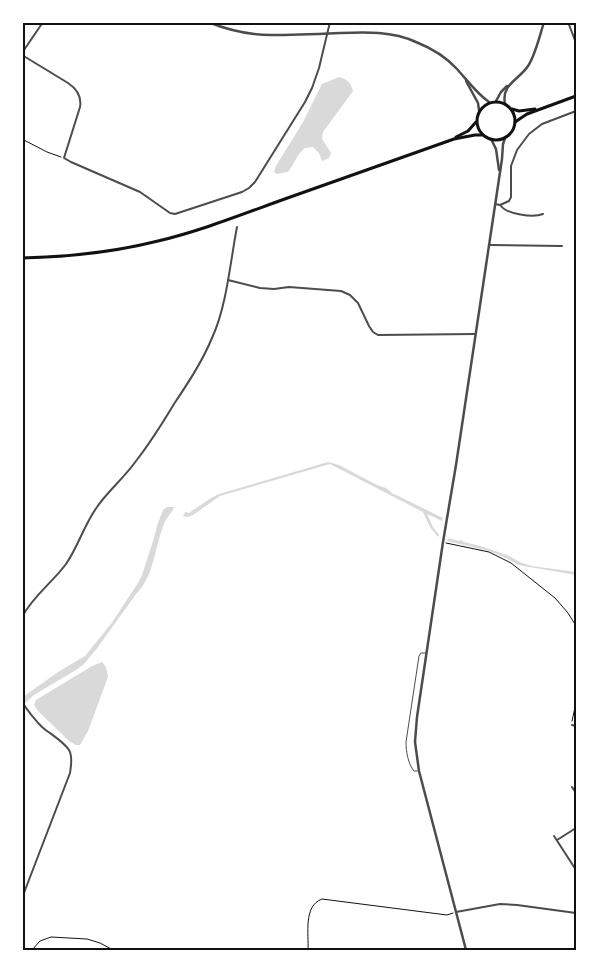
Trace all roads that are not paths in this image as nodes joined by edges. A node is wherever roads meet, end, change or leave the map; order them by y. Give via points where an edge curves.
1 (43, 22) edge
2 (208, 22) edge
3 (330, 22) edge
4 (544, 22) edge
5 (568, 22) edge
6 (328, 34) junction
7 (576, 43) edge
8 (22, 54) edge
9 (464, 77) junction
10 (510, 83) junction
11 (576, 96) edge
12 (496, 101) junction
13 (489, 102) junction
14 (505, 104) junction
15 (546, 107) junction
16 (510, 108) junction
17 (479, 110) junction
18 (576, 111) edge
19 (476, 122) junction
20 (515, 122) junction
21 (483, 135) junction
22 (505, 138) junction
23 (454, 139) junction
24 (491, 139) junction
25 (499, 174) junction
26 (495, 204) junction
27 (500, 205) junction
28 (543, 214) dead end
29 (237, 227) dead end
30 (488, 245) junction
31 (562, 246) dead end
32 (22, 258) edge
33 (228, 280) junction
34 (475, 334) junction
35 (22, 617) edge
36 (426, 653) junction
37 (22, 702) edge
38 (572, 725) road end
39 (576, 726) edge
40 (419, 771) junction
41 (572, 787) dead end
42 (576, 793) edge
43 (576, 828) edge
44 (554, 836) dead end
45 (557, 840) junction
46 (576, 870) edge
47 (22, 898) edge
48 (456, 912) junction
49 (576, 913) edge
50 (466, 950) edge

1 - 8 street
2 - 6 street via 250,33
3 - 6 street
4 - 10 street via 531,62
5 - 7 street
6 - 8 street via 312,88 255,182 242,192 175,214 140,192 64,158 80,107 79,94 68,83
6 - 9 street via 375,32 402,37 436,52
9 - 13 street
9 - 17 street
10 - 12 street
10 - 14 street via 504,92
11 - 15 main road
12 - 13 main road
12 - 14 main road
13 - 17 main road
14 - 16 main road
15 - 16 main road via 519,111
15 - 20 main road
16 - 20 main road
17 - 19 main road
18 - 27 street via 542,124 529,134 510,166 511,197
19 - 21 main road
19 - 23 main road
20 - 22 main road
21 - 23 main road
21 - 24 main road
22 - 24 main road
22 - 25 street
23 - 32 main road via 159,241 84,254
24 - 25 street via 496,149
25 - 26 street
26 - 27 street
26 - 30 street
27 - 28 street via 505,211 536,216
29 - 33 street
30 - 31 street
30 - 34 street
33 - 34 street via 260,288 341,291 358,303 373,332 378,334
33 - 35 street via 212,338 195,372 135,463 94,510 65,565 35,597
34 - 36 street
36 - 40 street via 415,734
36 - 40 lane via 419,656 406,742 411,767
37 - 47 street via 70,751 72,762
38 - 39 street
40 - 48 street
41 - 42 street
43 - 45 street
44 - 45 street
45 - 46 street
48 - 49 street via 500,904
48 - 50 street

